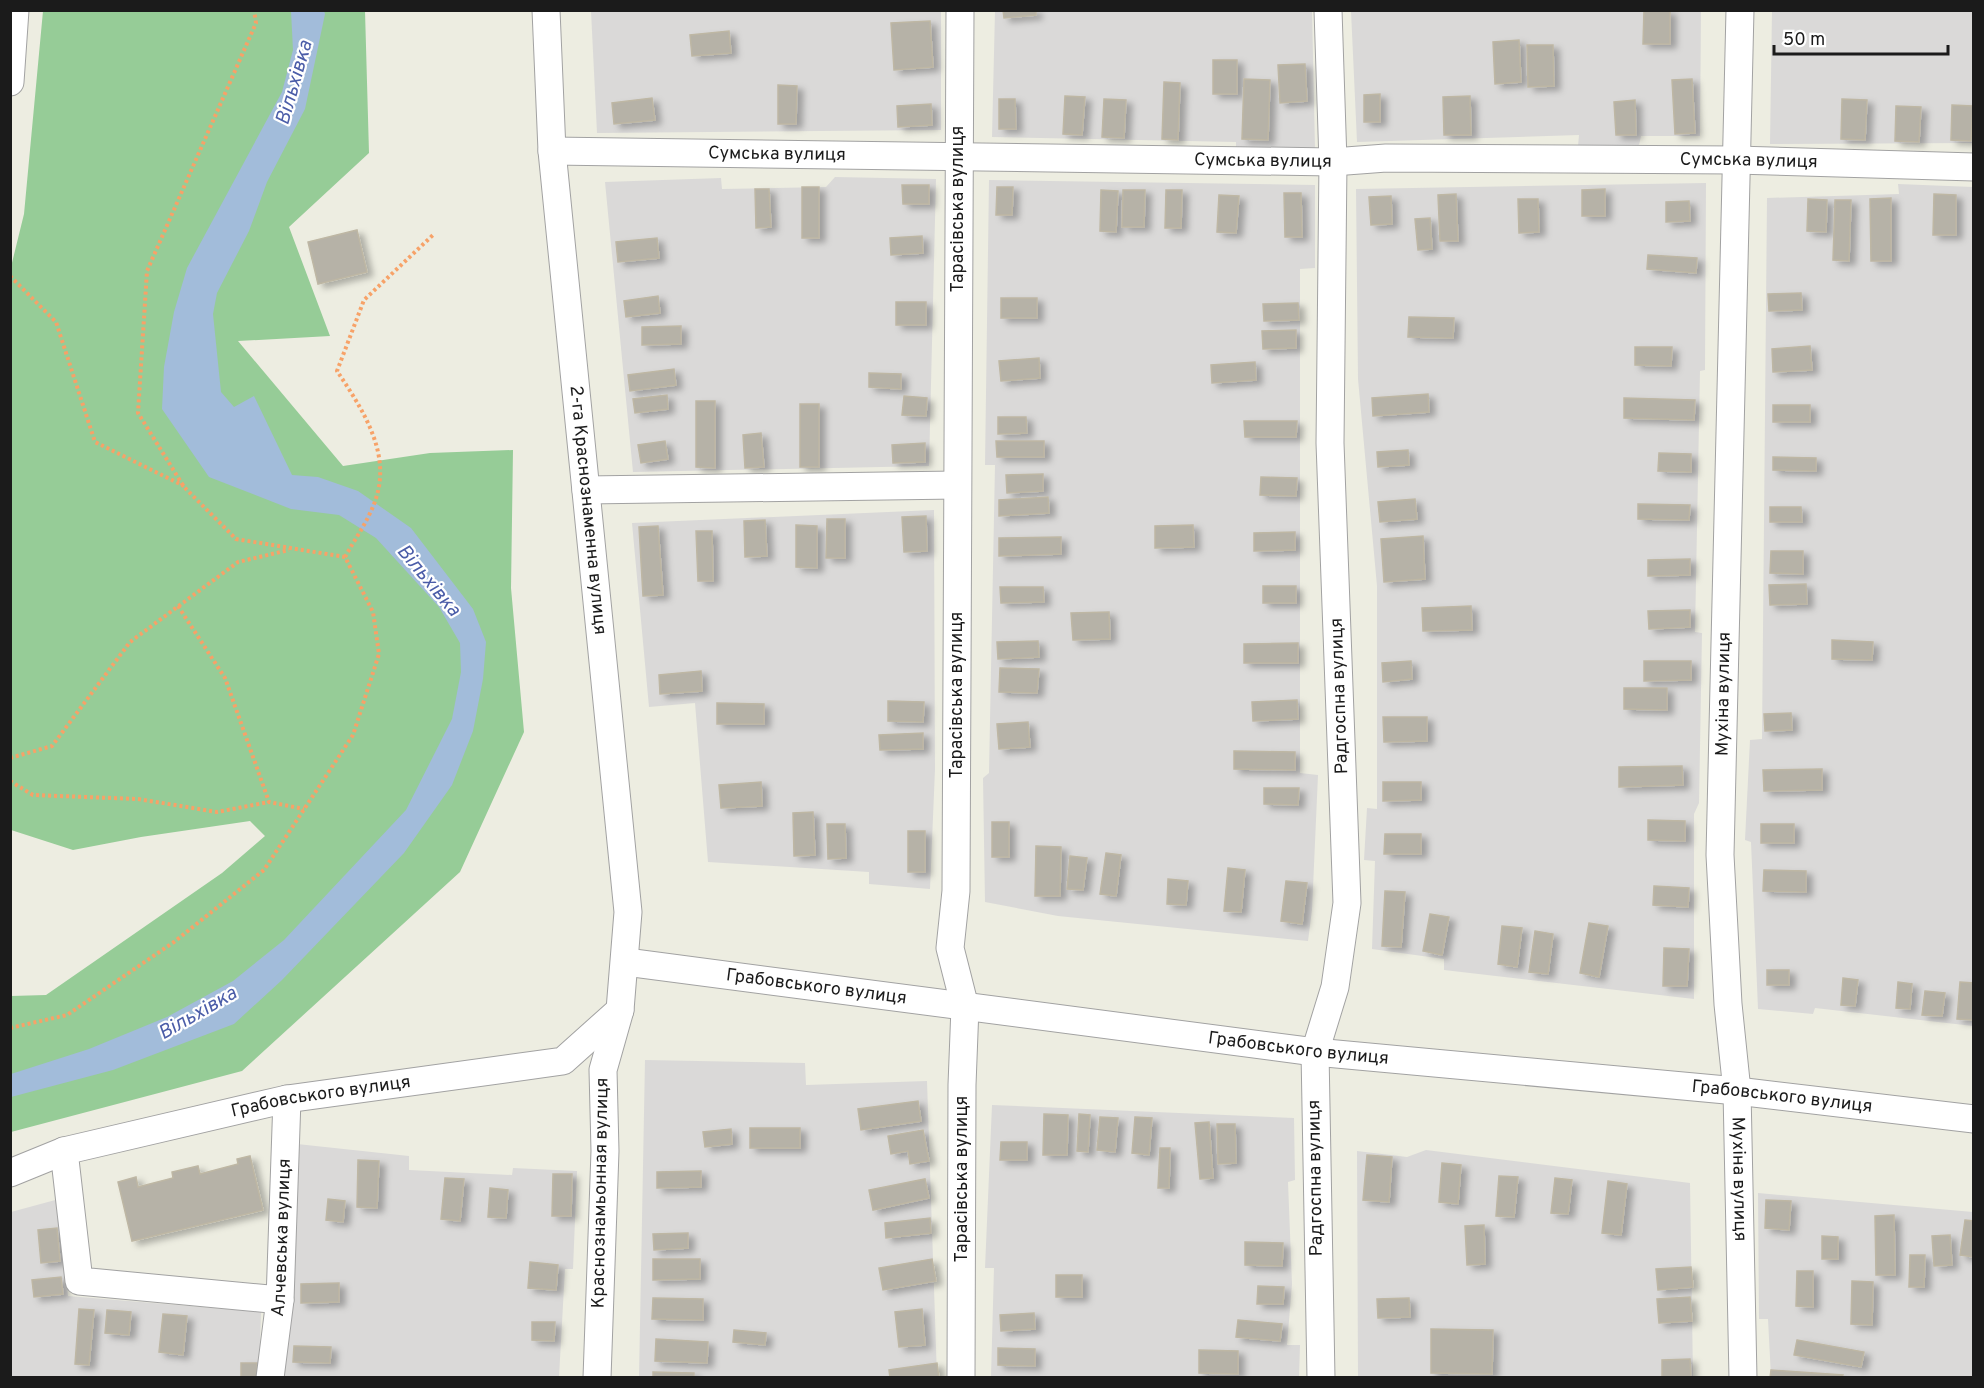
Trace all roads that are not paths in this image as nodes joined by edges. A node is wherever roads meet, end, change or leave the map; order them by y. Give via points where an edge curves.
1 (15, 10) edge
2 (546, 10) edge
3 (960, 10) edge
4 (1328, 10) edge
5 (1740, 10) edge
6 (10, 82) edge
7 (552, 151) junction
8 (958, 157) junction
9 (1736, 160) junction
10 (1333, 162) junction
11 (1974, 167) edge
12 (957, 485) junction
13 (586, 490) junction
14 (626, 962) junction
15 (965, 1007) junction
16 (620, 1010) junction
17 (1315, 1052) junction
18 (1737, 1091) junction
19 (287, 1099) junction
20 (1974, 1119) edge
21 (64, 1151) junction
22 (10, 1173) edge
23 (280, 1300) junction
24 (270, 1377) edge
25 (597, 1377) edge
26 (961, 1377) edge
27 (1321, 1377) edge
28 (1743, 1377) edge

1 - 6 street
2 - 7 street, 2-га Краснознаменна вулиця
3 - 8 street, Тарасівська вулиця
4 - 10 street, Радгоспна вулиця
5 - 9 street, Мухіна вулиця
7 - 8 street, Сумська вулиця
7 - 13 street, 2-га Краснознаменна вулиця
8 - 10 street, Сумська вулиця
8 - 12 street, Тарасівська вулиця
9 - 10 street, Сумська вулиця via 1386,158
9 - 11 street, Сумська вулиця
9 - 18 street, Мухіна вулиця via 1720,855
10 - 17 street, Радгоспна вулиця via 1330,443 1347,903 1335,987
12 - 13 street
12 - 15 street, Тарасівська вулиця via 956,891 950,948
13 - 14 street, 2-га Краснознаменна вулиця via 628,912
14 - 15 street, Грабовського вулиця
14 - 16 street, 2-га Краснознаменна вулиця
15 - 17 street, Грабовського вулиця
15 - 26 street, Тарасівська вулиця
16 - 19 street, Грабовського вулиця via 563,1061
16 - 25 street, Краснознамьонная вулиця via 603,1070 605,1151
17 - 18 street, Грабовського вулиця
17 - 27 street, Радгоспна вулиця
18 - 20 street, Грабовського вулиця
18 - 28 street, Мухіна вулиця
19 - 21 street, Грабовського вулиця
19 - 23 street, Алчевська вулиця
21 - 22 street, Грабовського вулиця
21 - 23 street via 79,1281
23 - 24 street, Алчевська вулиця

